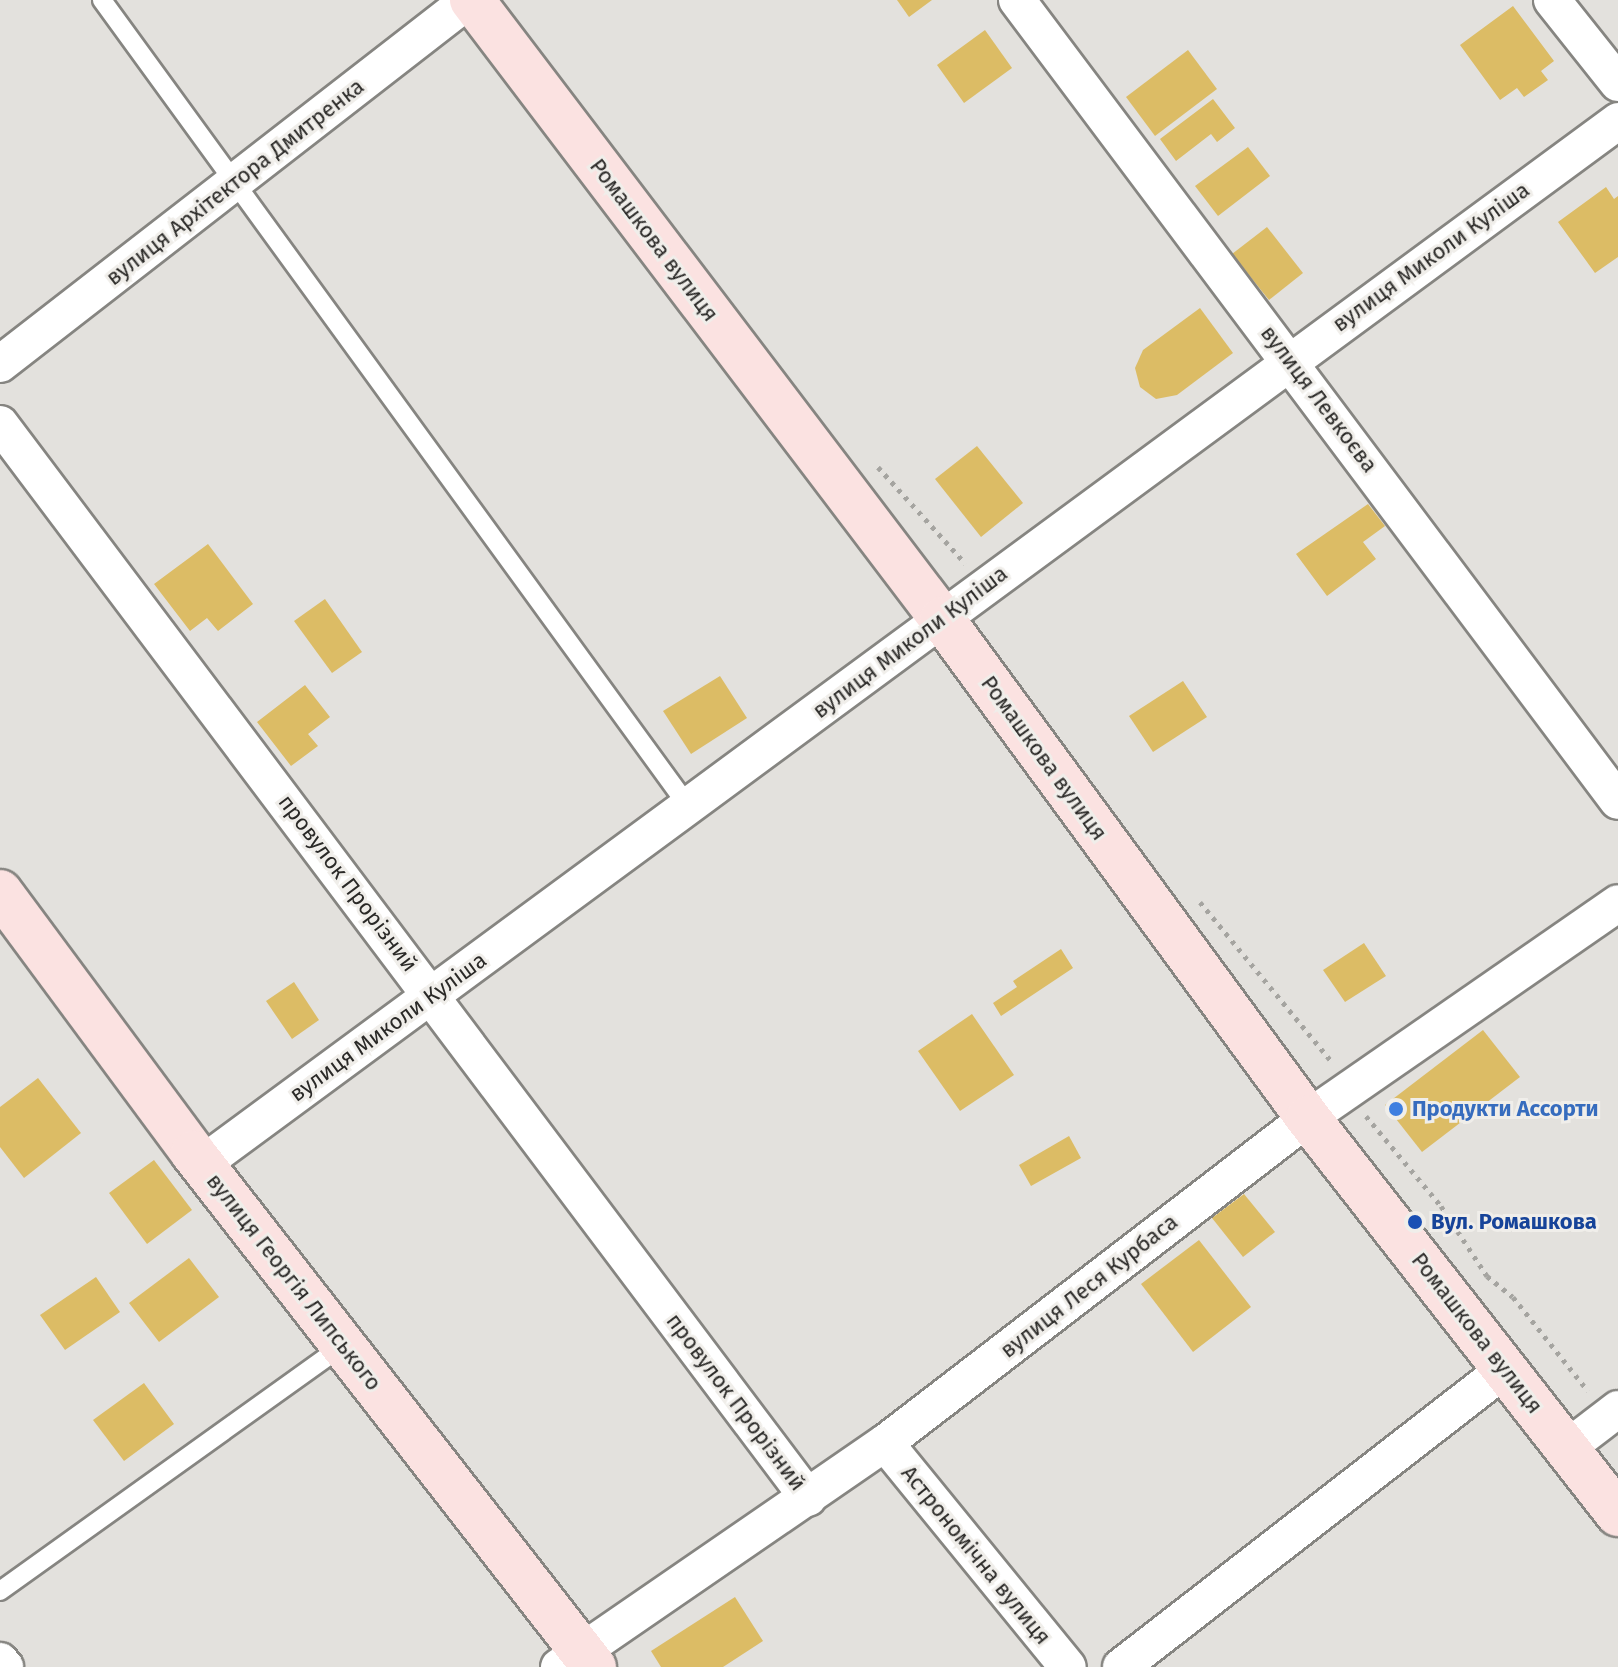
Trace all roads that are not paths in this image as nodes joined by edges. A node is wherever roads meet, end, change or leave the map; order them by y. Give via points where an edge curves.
1 (102, 0) edge
2 (471, 0) edge
3 (1017, 0) edge
4 (1552, 0) edge
5 (1618, 83) edge
6 (1618, 121) edge
7 (238, 180) junction
8 (1290, 359) junction
9 (0, 364) edge
10 (0, 424) edge
11 (942, 619) junction
12 (1618, 801) edge
13 (688, 806) junction
14 (0, 892) edge
15 (1618, 903) edge
16 (432, 994) junction
17 (1308, 1118) junction
18 (202, 1164) junction
19 (343, 1345) junction
20 (1505, 1369) junction
21 (1613, 1413) edge
22 (885, 1443) junction
23 (1567, 1448) junction
24 (808, 1498) junction
25 (1618, 1514) edge
26 (0, 1591) edge
27 (0, 1661) edge
28 (578, 1662) edge
29 (5, 1667) edge
30 (1068, 1667) edge
31 (1121, 1667) edge

1 - 7 lane
2 - 7 street, вулиця Архітектора Дмитренка
2 - 11 street, Ромашкова вулиця
3 - 8 street, вулиця Левкоєва
4 - 5 street
6 - 8 street, вулиця Миколи Куліша
7 - 9 street, вулиця Архітектора Дмитренка
7 - 13 lane
8 - 11 street, вулиця Миколи Куліша
8 - 12 street, вулиця Левкоєва
10 - 16 street, провулок Прорізний
11 - 13 street, вулиця Миколи Куліша
11 - 17 street, Ромашкова вулиця
13 - 16 street, вулиця Миколи Куліша
14 - 18 street, вулиця Георгія Липського
15 - 17 street, вулиця Леся Курбаса
16 - 18 street, вулиця Миколи Куліша
16 - 24 street, провулок Прорізний
17 - 20 street, Ромашкова вулиця
17 - 22 street, вулиця Леся Курбаса
18 - 19 street, вулиця Георгія Липського
19 - 26 lane
19 - 28 street, вулиця Георгія Липського
20 - 23 street, Ромашкова вулиця
20 - 31 street
21 - 23 street
22 - 24 street, вулиця Леся Курбаса
22 - 30 street, Астрономічна вулиця
23 - 25 street, Ромашкова вулиця
24 - 28 street, вулиця Леся Курбаса
27 - 29 street

